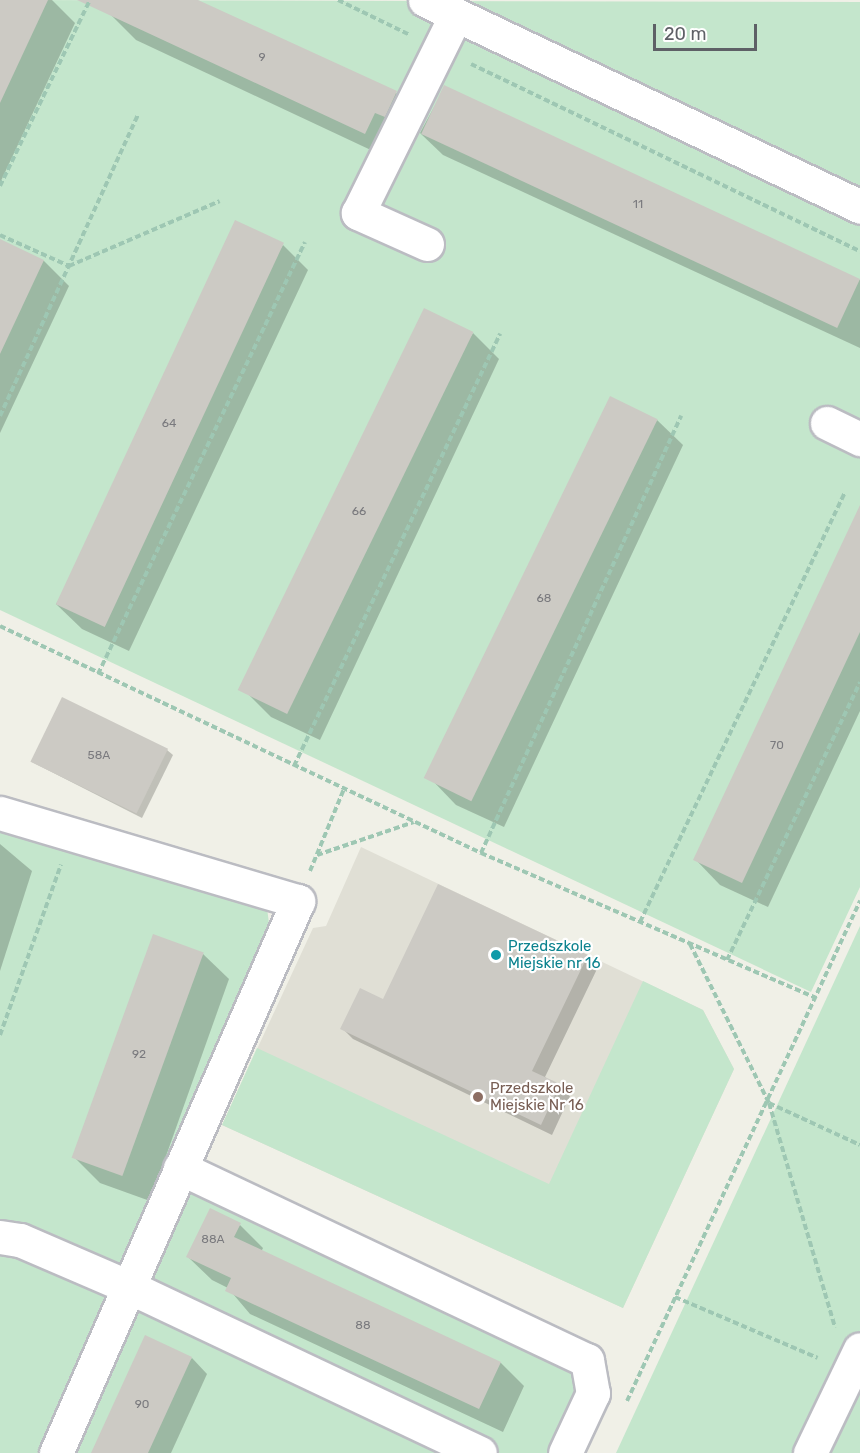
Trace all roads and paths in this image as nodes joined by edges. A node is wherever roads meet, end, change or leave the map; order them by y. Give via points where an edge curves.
1 (90, 0) edge
2 (338, 0) edge
3 (424, 0) edge
4 (456, 15) junction
5 (439, 49) junction
6 (138, 115) dead end
7 (0, 186) edge
8 (220, 201) dead end
9 (860, 207) edge
10 (0, 235) edge
11 (305, 242) dead end
12 (427, 244) dead end
13 (860, 250) edge
14 (69, 266) junction
15 (500, 334) dead end
16 (0, 416) edge
17 (681, 416) dead end
18 (827, 423) dead end
19 (860, 439) edge
20 (845, 492) dead end
21 (0, 626) edge
22 (98, 674) junction
23 (860, 682) edge
24 (294, 766) junction
25 (344, 789) junction
26 (0, 813) edge
27 (415, 822) junction
28 (71, 836) junction
29 (481, 854) junction
30 (317, 855) junction
31 (298, 901) junction
32 (860, 901) edge
33 (640, 922) junction
34 (690, 944) junction
35 (727, 960) junction
36 (816, 998) junction
37 (0, 1035) edge
38 (769, 1103) junction
39 (860, 1145) edge
40 (180, 1168) junction
41 (0, 1237) edge
42 (129, 1287) junction
43 (675, 1297) junction
44 (854, 1360) edge
45 (622, 1411) dead end
46 (421, 1441) edge
47 (56, 1453) edge
48 (480, 1453) edge
49 (565, 1453) edge
50 (810, 1453) edge

1 - 7 path
2 - 5 path
3 - 4 street
4 - 5 street
4 - 9 street
5 - 12 street via 358,213
5 - 13 path
6 - 14 path
8 - 14 path
10 - 14 path
11 - 22 path
14 - 16 path
15 - 24 path
17 - 29 path
18 - 19 street
20 - 33 path
21 - 22 path
22 - 24 path
23 - 35 path
24 - 25 path
25 - 27 path
25 - 30 path
26 - 28 street
27 - 29 path
27 - 30 path
28 - 31 street
28 - 37 path
29 - 33 path
30 - 31 path
31 - 40 street
32 - 36 path
33 - 34 path
34 - 35 path
34 - 38 path
35 - 36 path
36 - 38 path
38 - 39 path
38 - 43 path
38 - 44 path
40 - 42 street
40 - 49 street via 587,1360 593,1393
41 - 42 street via 20,1240
42 - 46 street
42 - 47 street
43 - 44 path
43 - 45 path
44 - 50 street
46 - 48 street

